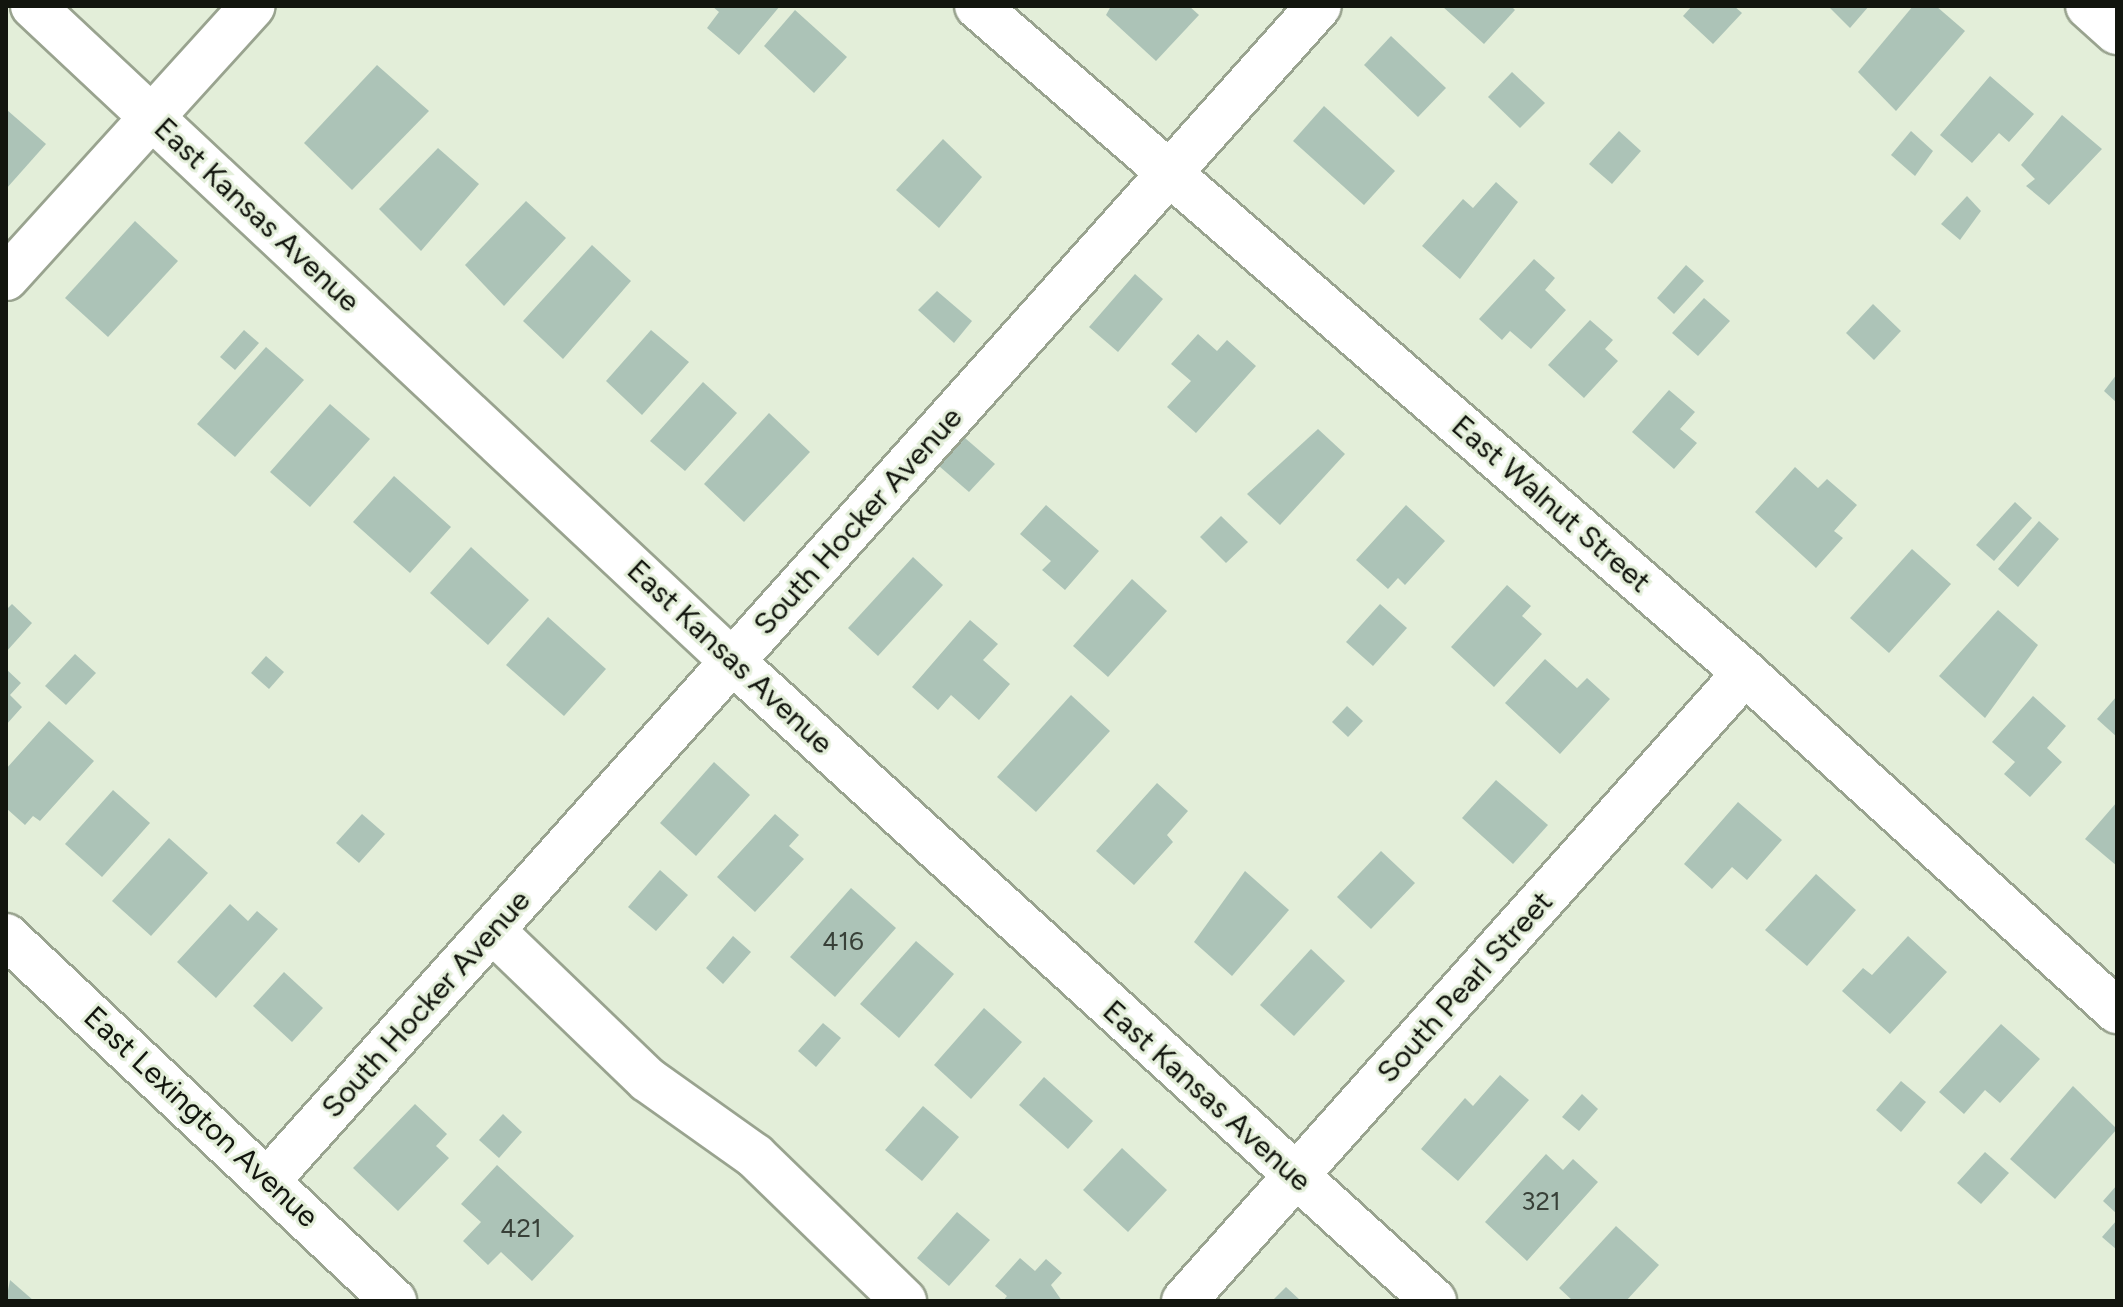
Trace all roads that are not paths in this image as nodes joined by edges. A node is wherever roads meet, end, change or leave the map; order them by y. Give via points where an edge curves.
1 (33, 6) edge
2 (253, 6) edge
3 (977, 6) edge
4 (1319, 6) edge
5 (2088, 6) edge
6 (2117, 32) edge
7 (150, 115) junction
8 (1170, 172) junction
9 (6, 278) edge
10 (732, 661) junction
11 (1745, 673) junction
12 (492, 930) junction
13 (6, 936) edge
14 (2117, 1011) edge
15 (1296, 1177) junction
16 (269, 1179) junction
17 (394, 1301) edge
18 (904, 1301) edge
19 (1184, 1301) edge
20 (1434, 1301) edge

1 - 7 street, East Kansas Avenue
2 - 7 street
3 - 8 street, East Walnut Street
4 - 8 street, South Hocker Avenue
5 - 6 street
7 - 9 street
7 - 10 street, East Kansas Avenue
8 - 10 street, South Hocker Avenue
8 - 11 street, East Walnut Street
10 - 12 street, South Hocker Avenue
10 - 15 street, East Kansas Avenue
11 - 14 street, East Walnut Street
11 - 15 street, South Pearl Street
12 - 16 street, South Hocker Avenue
12 - 18 street via 648,1080 755,1156
13 - 16 street, East Lexington Avenue
15 - 19 street, South Pearl Street
15 - 20 street, East Kansas Avenue
16 - 17 street, East Lexington Avenue

